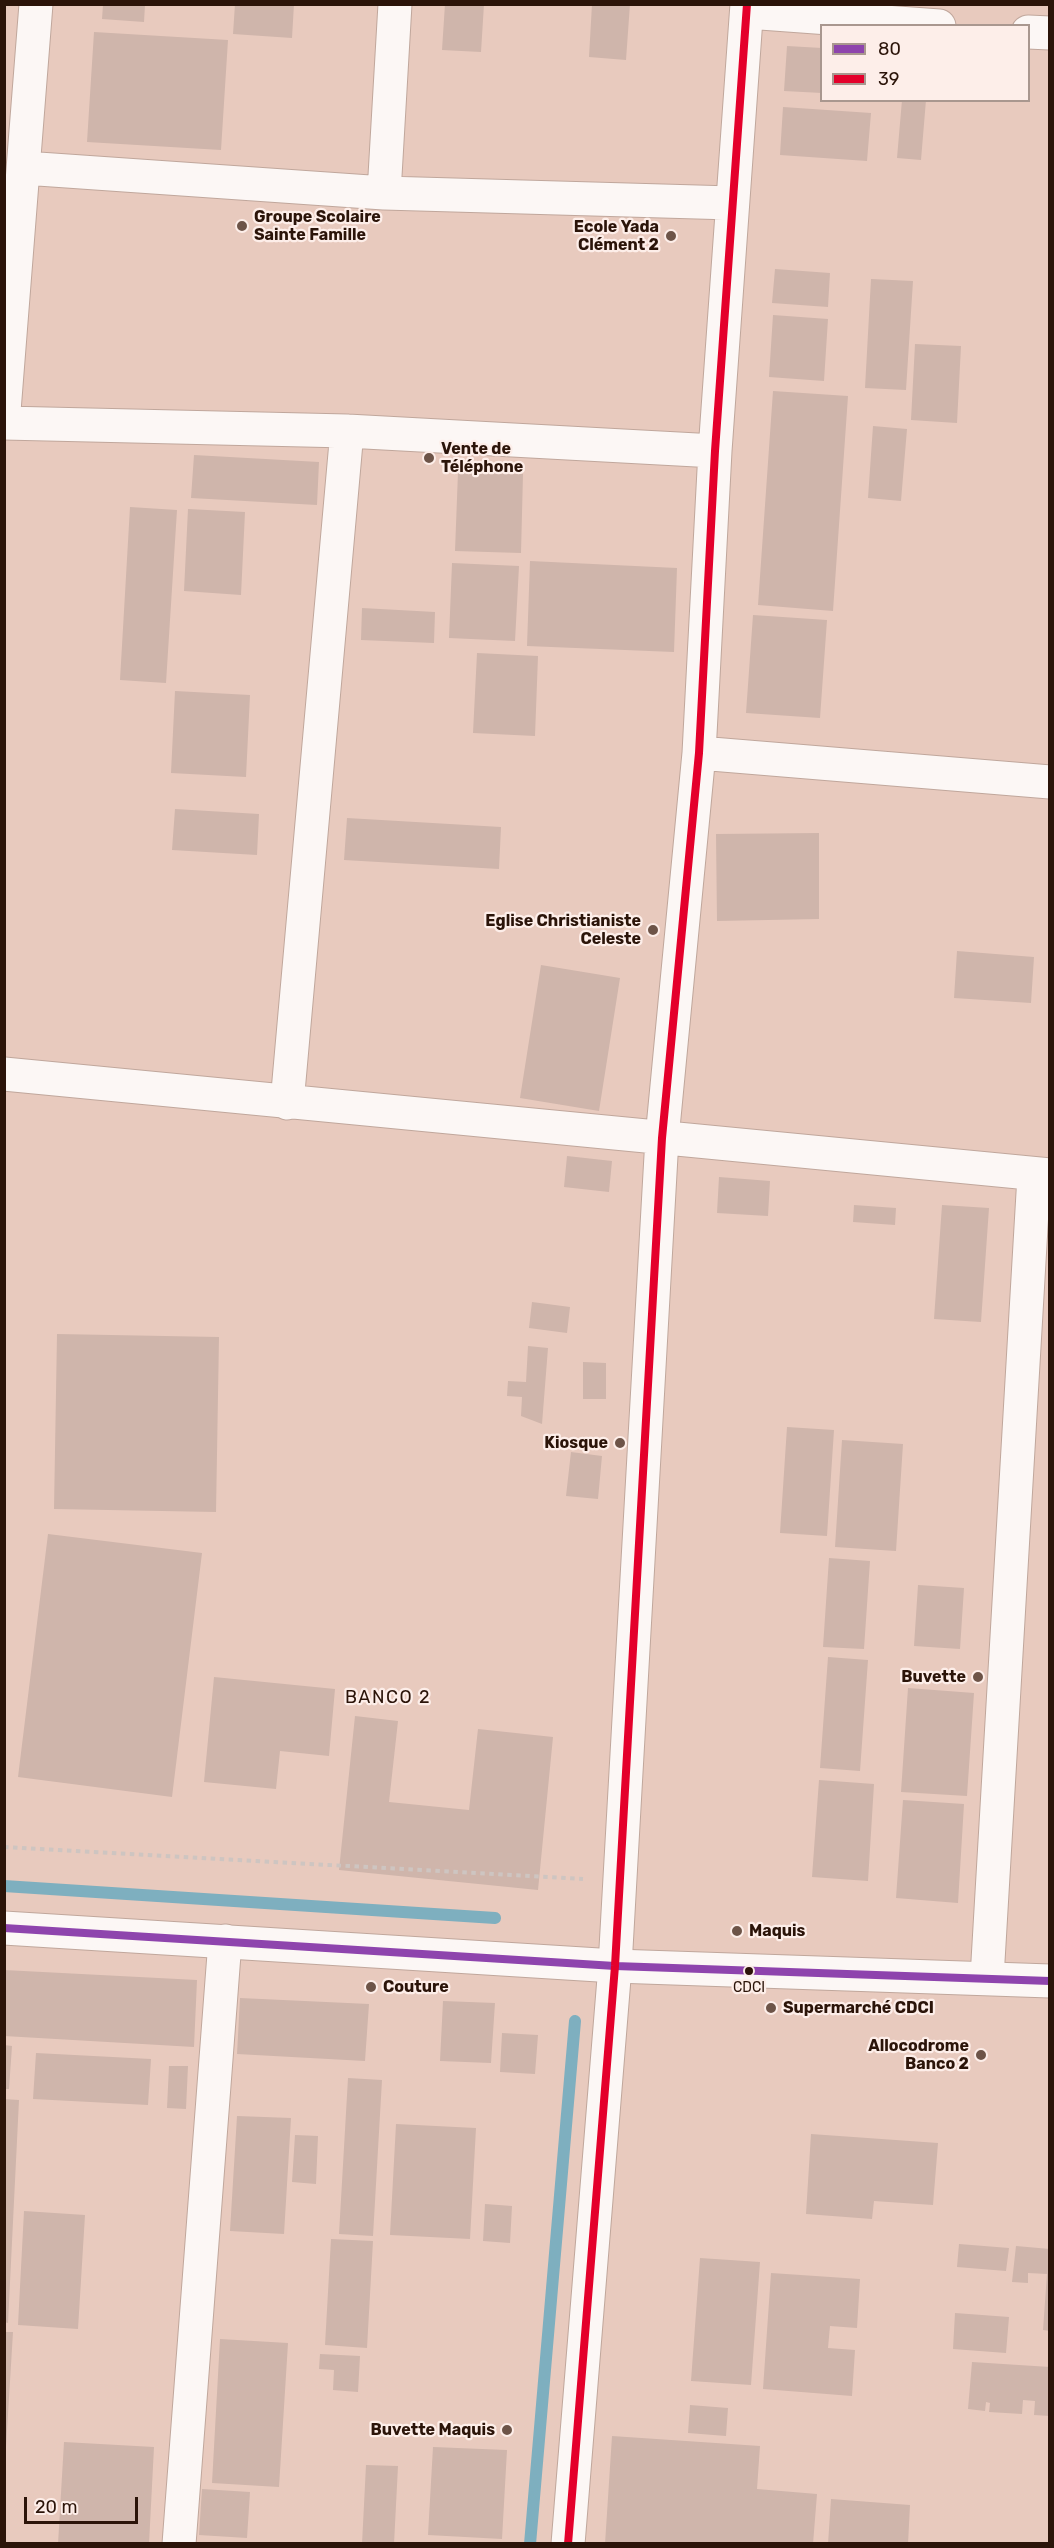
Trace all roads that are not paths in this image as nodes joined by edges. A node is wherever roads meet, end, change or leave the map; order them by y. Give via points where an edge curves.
1 (36, 4) edge
2 (395, 4) edge
3 (747, 8) edge
4 (918, 24) edge
5 (1030, 32) edge
6 (1050, 33) edge
7 (24, 168) junction
8 (384, 193) junction
9 (732, 203) junction
10 (4, 411) edge
11 (4, 423) edge
12 (347, 431) junction
13 (715, 451) junction
14 (699, 753) junction
15 (1050, 782) edge
16 (4, 1074) edge
17 (287, 1103) junction
18 (662, 1138) junction
19 (1042, 1175) edge
20 (4, 1928) edge
21 (225, 1941) junction
22 (615, 1966) junction
23 (987, 1978) junction
24 (1050, 1982) edge
25 (179, 2544) edge
26 (568, 2544) edge

1 - 7 street
2 - 8 street
3 - 4 street
3 - 9 street
5 - 6 street
7 - 8 street
7 - 10 street
8 - 9 street
9 - 13 street
11 - 12 street
12 - 13 street
12 - 17 street
13 - 14 street
14 - 15 street
14 - 18 street
16 - 17 street
17 - 18 street
18 - 19 street
18 - 22 street
19 - 23 street
20 - 21 street
21 - 22 street
21 - 25 street
22 - 23 street
22 - 26 street
23 - 24 street

